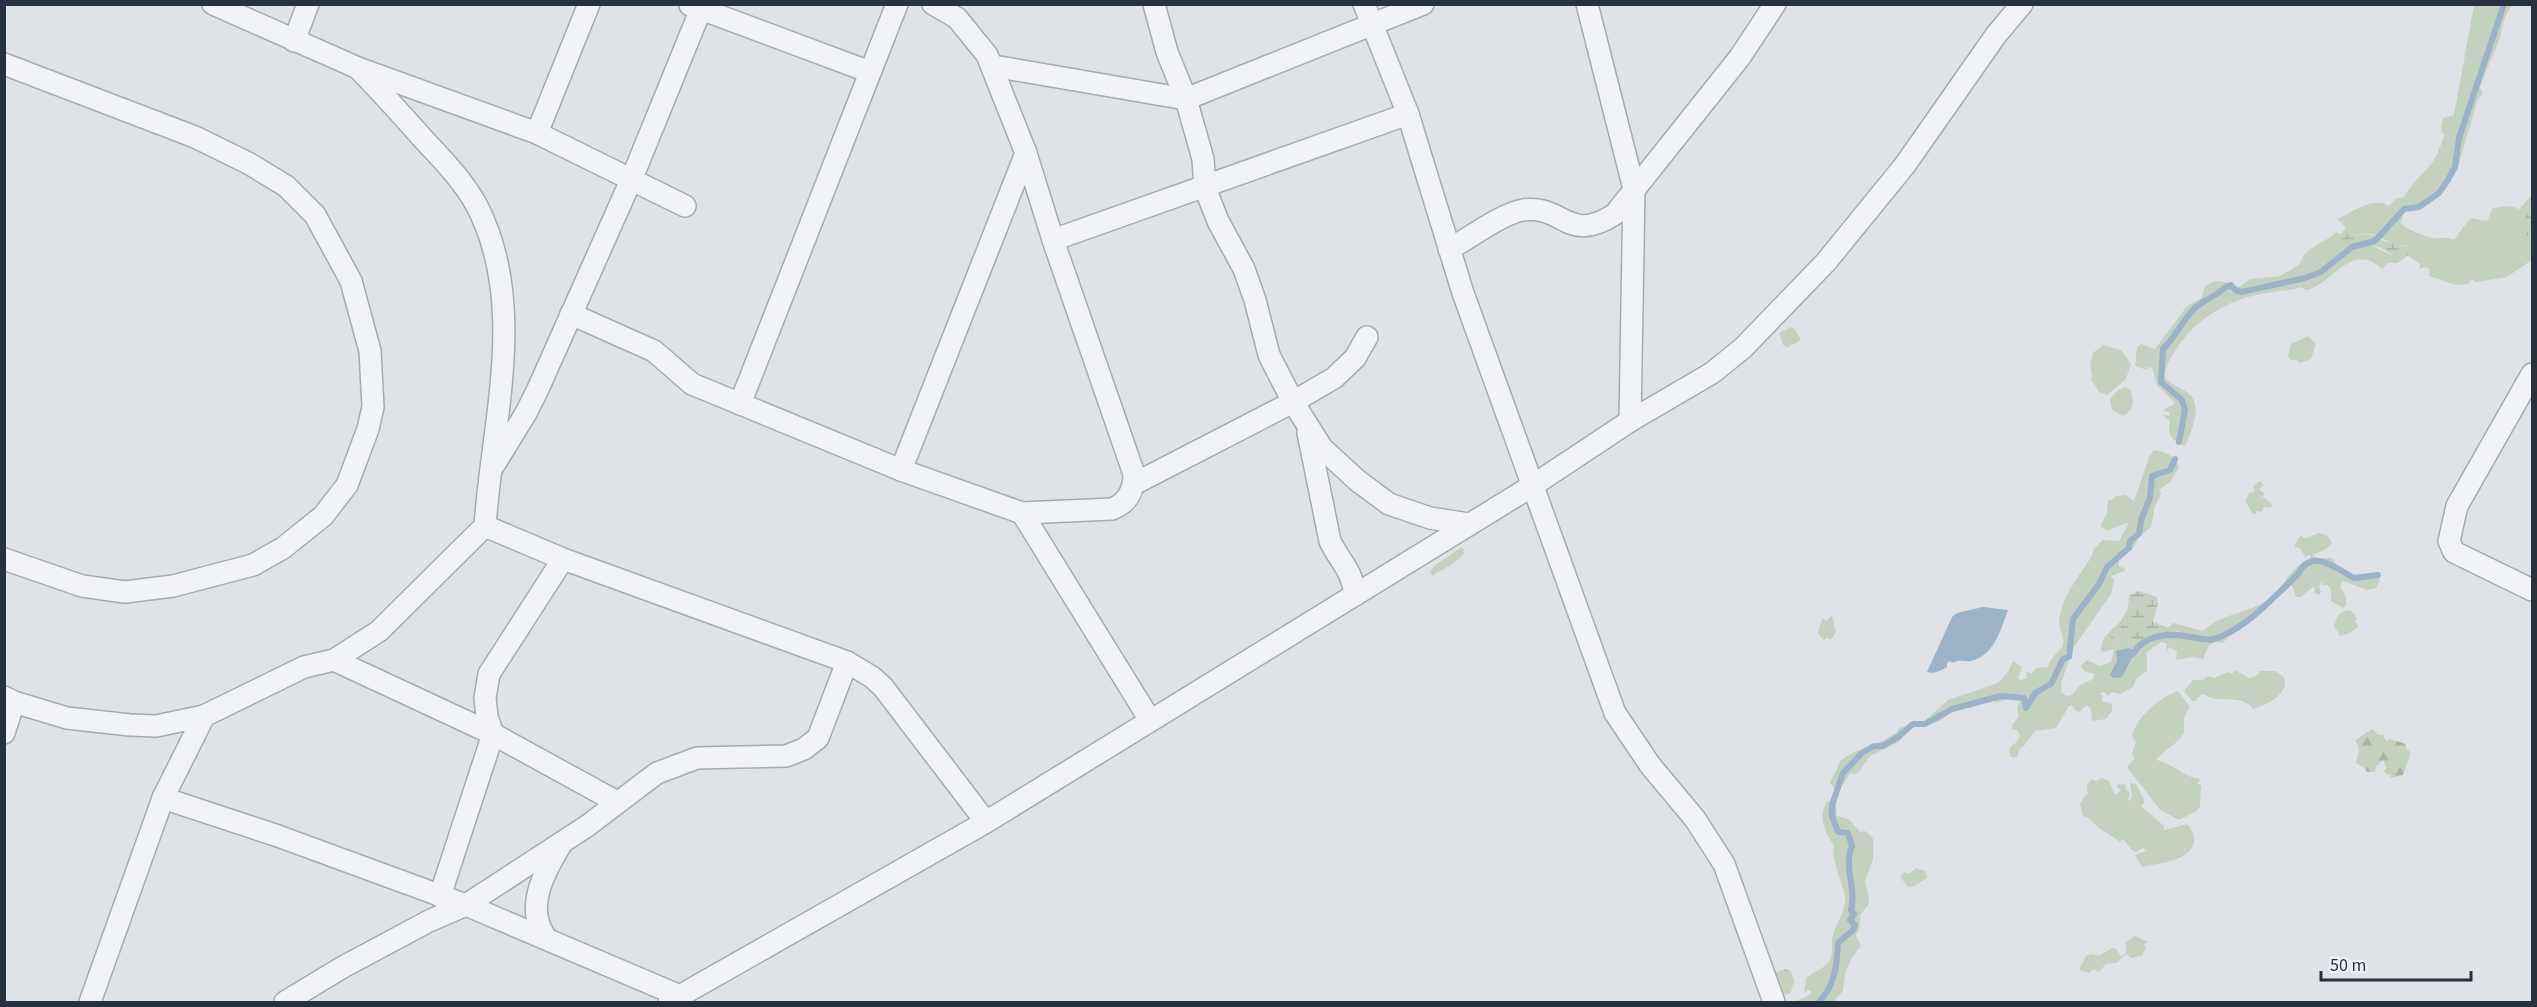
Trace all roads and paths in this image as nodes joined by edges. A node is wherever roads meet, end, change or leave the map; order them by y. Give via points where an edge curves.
1 (213, 4) edge
2 (308, 4) edge
3 (589, 4) edge
4 (897, 4) edge
5 (933, 4) edge
6 (1154, 4) edge
7 (1423, 4) edge
8 (1775, 4) edge
9 (2022, 4) edge
10 (698, 6) edge
11 (1589, 6) edge
12 (1368, 14) edge
13 (294, 41) junction
14 (4, 64) edge
15 (993, 66) junction
16 (358, 68) junction
17 (870, 72) junction
18 (1186, 99) junction
19 (1408, 114) junction
20 (537, 133) junction
21 (1026, 153) junction
22 (632, 178) junction
23 (1205, 188) junction
24 (1634, 189) junction
25 (685, 206) dead end
26 (1053, 240) junction
27 (1449, 249) junction
28 (571, 314) junction
29 (1367, 337) dead end
30 (2532, 374) edge
31 (1293, 402) junction
32 (740, 404) junction
33 (1630, 421) junction
34 (1306, 423) junction
35 (901, 470) junction
36 (489, 473) junction
37 (1134, 484) junction
38 (1532, 486) junction
39 (1022, 513) junction
40 (1470, 524) junction
41 (485, 526) junction
42 (4, 559) edge
43 (563, 559) junction
44 (2532, 590) edge
45 (1355, 595) junction
46 (334, 660) junction
47 (847, 663) junction
48 (9, 700) edge
49 (204, 716) junction
50 (1150, 720) junction
51 (4, 733) edge
52 (493, 734) junction
53 (163, 798) junction
54 (616, 802) junction
55 (986, 822) junction
56 (562, 843) junction
57 (440, 896) junction
58 (466, 905) junction
59 (547, 939) junction
60 (674, 999) edge
61 (90, 1002) edge
62 (285, 1002) edge
63 (1774, 1002) edge

1 - 13 street
2 - 13 street
3 - 20 street
4 - 17 street
5 - 15 street via 957,18 980,43
6 - 18 street via 1167,52
7 - 12 street
8 - 24 street via 1740,57
9 - 33 street via 1905,165 1826,262 1743,348 1712,373
10 - 17 street
10 - 22 street
11 - 24 street
12 - 18 street
12 - 19 street
13 - 16 street
14 - 42 street via 195,137 286,186 315,215 351,281 370,351 373,406 347,485 323,516 283,548 253,565 173,586 125,592 82,586
15 - 18 street
15 - 21 street
16 - 20 street
16 - 36 street via 457,176 487,228 499,268 504,310 504,361
17 - 32 street
18 - 23 street via 1203,159
19 - 23 street
19 - 27 street
20 - 22 street
21 - 26 street
21 - 35 street
22 - 25 street
22 - 28 street
23 - 26 street
23 - 31 street via 1244,269 1269,355
24 - 27 street via 1615,214 1598,225 1579,227 1535,210 1521,211
24 - 33 street
26 - 37 street via 1134,474
27 - 38 street
28 - 32 street via 643,345 693,384
28 - 36 street via 526,413
29 - 31 street via 1345,370
30 - 44 street via 2457,506 2449,541 2454,552
31 - 34 street
31 - 37 street
32 - 35 street
33 - 38 street
34 - 40 street via 1322,448 1389,504 1431,518
34 - 45 street via 1330,541 1350,572
35 - 39 street
36 - 41 street
37 - 39 street via 1123,504 1112,509
38 - 40 street
38 - 63 street via 1615,713 1724,864
39 - 50 street
40 - 45 street
41 - 43 street
41 - 46 street via 379,631
43 - 47 street
43 - 52 street via 489,674 484,698
45 - 50 street
46 - 49 street via 304,667
46 - 52 street
47 - 54 street via 818,738 804,749 786,756 697,758 657,773
47 - 55 street via 883,687
48 - 49 street via 67,718 130,725 156,726
48 - 51 street
49 - 53 street
50 - 55 street
52 - 54 street
52 - 57 street
53 - 57 street
53 - 61 street
54 - 56 street
55 - 60 street
56 - 58 street
56 - 59 street via 549,864 535,907 539,929
57 - 58 street
58 - 59 street
58 - 62 street via 429,921
59 - 60 street

